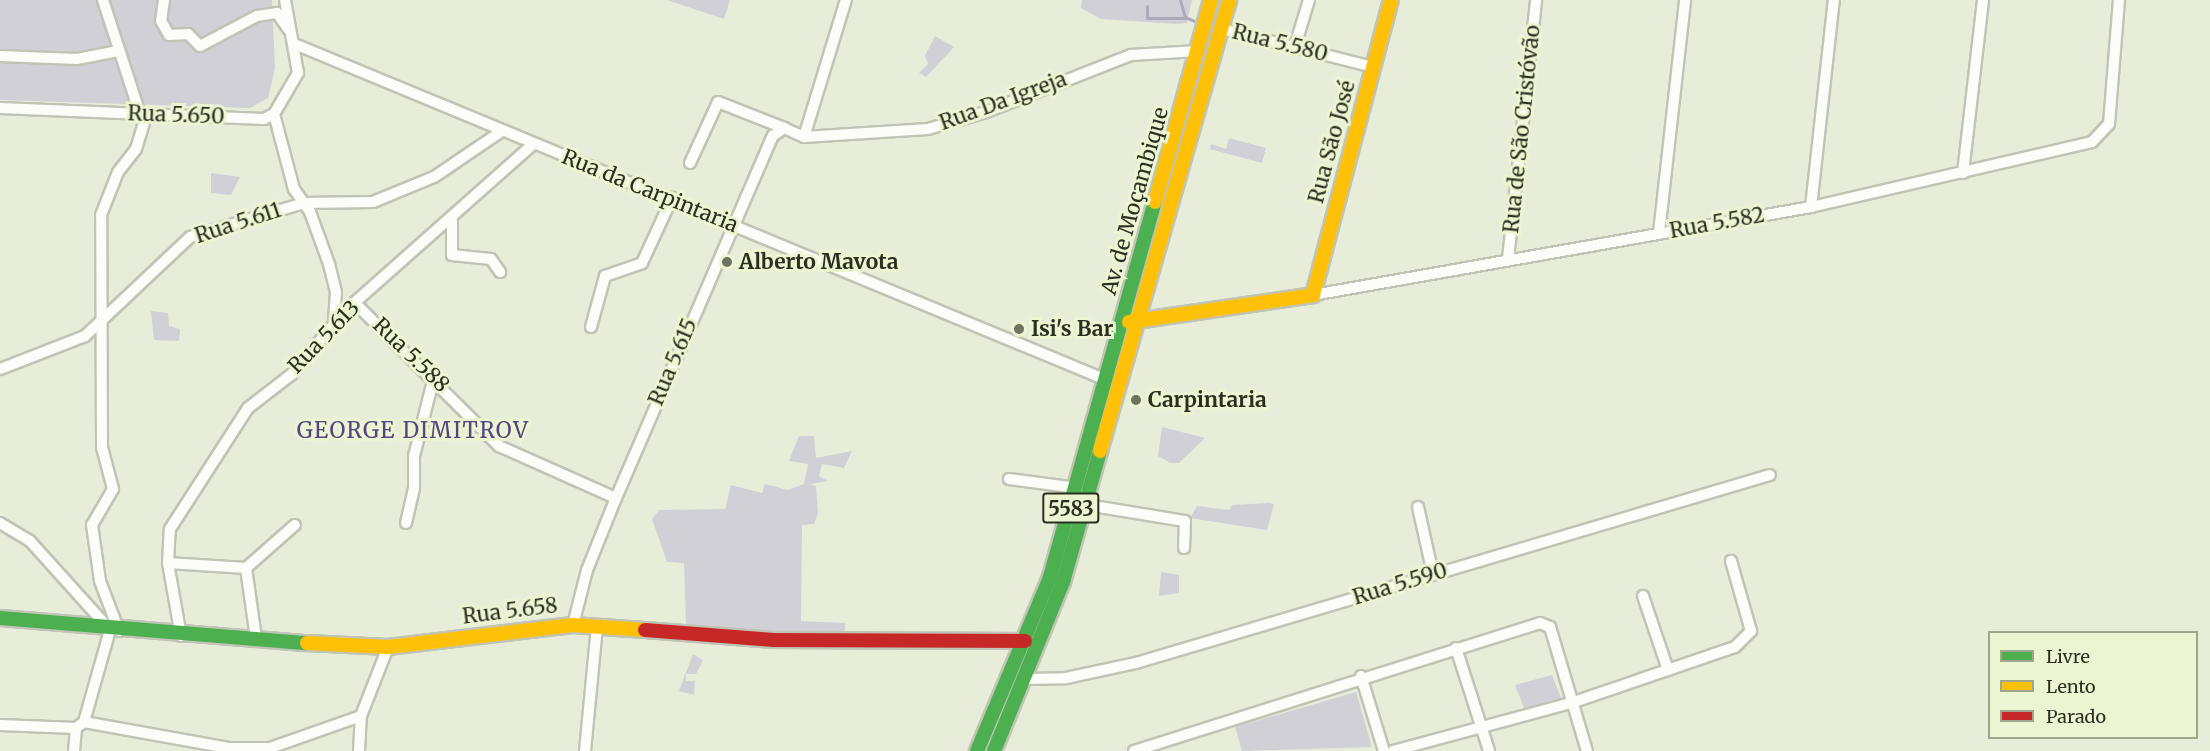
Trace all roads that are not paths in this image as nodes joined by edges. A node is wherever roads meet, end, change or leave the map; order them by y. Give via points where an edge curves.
1 (103, 0) edge
2 (164, 0) edge
3 (285, 0) edge
4 (846, 0) edge
5 (1211, 0) edge
6 (1228, 0) edge
7 (1309, 0) edge
8 (1391, 0) edge
9 (1536, 0) edge
10 (1685, 0) edge
11 (1834, 0) edge
12 (1983, 0) edge
13 (2119, 0) edge
14 (1222, 29) junction
15 (290, 31) junction
16 (297, 45) junction
17 (1295, 46) junction
18 (118, 51) junction
19 (1198, 51) junction
20 (0, 56) edge
21 (1373, 67) junction
22 (0, 108) edge
23 (143, 114) junction
24 (274, 114) junction
25 (784, 128) junction
26 (502, 131) junction
27 (804, 137) junction
28 (533, 144) junction
29 (690, 163) dead end
30 (1963, 173) junction
31 (672, 198) junction
32 (304, 203) junction
33 (1811, 207) junction
34 (452, 221) junction
35 (732, 224) junction
36 (1659, 233) junction
37 (1508, 259) junction
38 (500, 272) dead end
39 (1313, 296) junction
40 (356, 304) junction
41 (102, 321) junction
42 (1123, 322) junction
43 (334, 323) junction
44 (1140, 323) junction
45 (591, 327) dead end
46 (0, 369) edge
47 (434, 377) junction
48 (1104, 379) junction
49 (1770, 475) dead end
50 (1009, 479) dead end
51 (1077, 488) junction
52 (616, 498) junction
53 (1087, 505) junction
54 (1418, 507) dead end
55 (0, 523) edge
56 (406, 523) dead end
57 (295, 525) dead end
58 (1184, 548) dead end
59 (1731, 561) dead end
60 (168, 563) junction
61 (246, 568) junction
62 (1433, 574) junction
63 (1643, 596) dead end
64 (0, 618) edge
65 (573, 625) junction
66 (597, 627) junction
67 (115, 631) junction
68 (181, 636) junction
69 (256, 638) junction
70 (1026, 641) junction
71 (388, 647) junction
72 (1456, 648) junction
73 (1668, 670) junction
74 (1361, 676) junction
75 (1027, 679) junction
76 (1574, 702) junction
77 (361, 716) junction
78 (0, 725) edge
79 (80, 725) junction
80 (1483, 729) junction
81 (229, 748) junction
82 (75, 751) edge
83 (218, 751) edge
84 (360, 751) edge
85 (585, 751) edge
86 (977, 751) edge
87 (994, 751) edge
88 (1134, 751) edge
89 (1384, 751) edge
90 (1393, 751) edge
91 (1489, 751) edge
92 (1587, 751) edge

1 - 18 street
2 - 15 street via 161,21 169,36 188,34 200,46 257,16 277,14
3 - 15 street
4 - 27 street
5 - 19 main road, Av. de Moçambique / 5583
6 - 14 main road, Av. de Moçambique / 5583
7 - 17 street
8 - 21 main road, Rua São José
9 - 37 street, Rua de São Cristóvão
10 - 36 street
11 - 33 street
12 - 30 street
13 - 30 street, Rua 5.582 via 2109,124 2092,142
14 - 17 street, Rua 5.580
14 - 44 main road, Av. de Moçambique / 5583
15 - 16 street
16 - 24 street via 298,73
16 - 26 street, Rua da Carpintaria
17 - 21 street, Rua 5.580
18 - 20 street via 77,58
18 - 23 street
19 - 27 street, Rua Da Igreja via 1131,55 938,126
19 - 42 main road, Av. de Moçambique / 5583
21 - 39 main road, Rua São José
22 - 23 street, Rua 5.650
23 - 24 street, Rua 5.650 via 264,119
23 - 41 street via 136,150 114,180 100,215
24 - 32 street via 294,189
25 - 27 street
25 - 29 street via 718,102
25 - 35 street, Rua 5.615 via 762,151
26 - 28 street, Rua da Carpintaria
26 - 32 street, Rua 5.611 via 434,177 374,202
28 - 31 street, Rua da Carpintaria
28 - 34 street, Rua 5.613
30 - 33 street, Rua 5.582
31 - 35 street, Rua da Carpintaria
31 - 45 street via 642,263 605,276
32 - 41 street, Rua 5.611 via 190,237
32 - 43 street via 336,292
33 - 36 street, Rua 5.582
34 - 38 street via 452,255 490,259
34 - 40 street, Rua 5.613
35 - 48 street, Rua da Carpintaria
35 - 52 street, Rua 5.615
36 - 37 street, Rua 5.582
37 - 39 street, Rua 5.582
39 - 44 main road
40 - 43 street, Rua 5.613
40 - 47 street, Rua 5.588
41 - 46 street, Rua 5.611 via 85,336
41 - 67 street via 102,447 112,489 92,525 100,581
42 - 44 main road
42 - 48 main road, Av. de Moçambique / 5583
43 - 60 street, Rua 5.613 via 292,374 249,408 175,517
44 - 53 main road, Av. de Moçambique / 5583
47 - 52 street, Rua 5.588 via 500,446
47 - 56 street via 414,456 414,488
48 - 51 main road, Av. de Moçambique / 5583
49 - 62 street, Rua 5.590
50 - 51 street
51 - 70 main road, Av. de Moçambique / 5583
52 - 65 street, Rua 5.615 via 587,570
53 - 58 street via 1185,521
53 - 75 main road, Av. de Moçambique / 5583
54 - 62 street
55 - 67 street via 30,541
57 - 61 street
59 - 73 street via 1751,632 1746,640
60 - 61 street
60 - 68 street, Rua 5.613
61 - 69 street
62 - 75 street, Rua 5.590 via 1106,671
63 - 73 street
64 - 67 main road, Rua 5.658
65 - 66 main road, Rua 5.658
65 - 71 main road, Rua 5.658
66 - 70 main road, Rua 5.658 via 774,640
66 - 85 street
67 - 68 main road, Rua 5.658
67 - 79 street
68 - 69 main road, Rua 5.658
69 - 71 main road, Rua 5.658
70 - 86 main road, Av. de Moçambique / 5583
71 - 77 street
72 - 74 street
72 - 76 street via 1545,623
72 - 80 street
73 - 76 street
74 - 88 street
74 - 89 street
75 - 87 main road, Av. de Moçambique / 5583
76 - 80 street
76 - 92 street
77 - 81 street via 270,748
77 - 84 street
78 - 79 street
79 - 81 street
79 - 82 street
80 - 90 street
80 - 91 street
81 - 83 street

